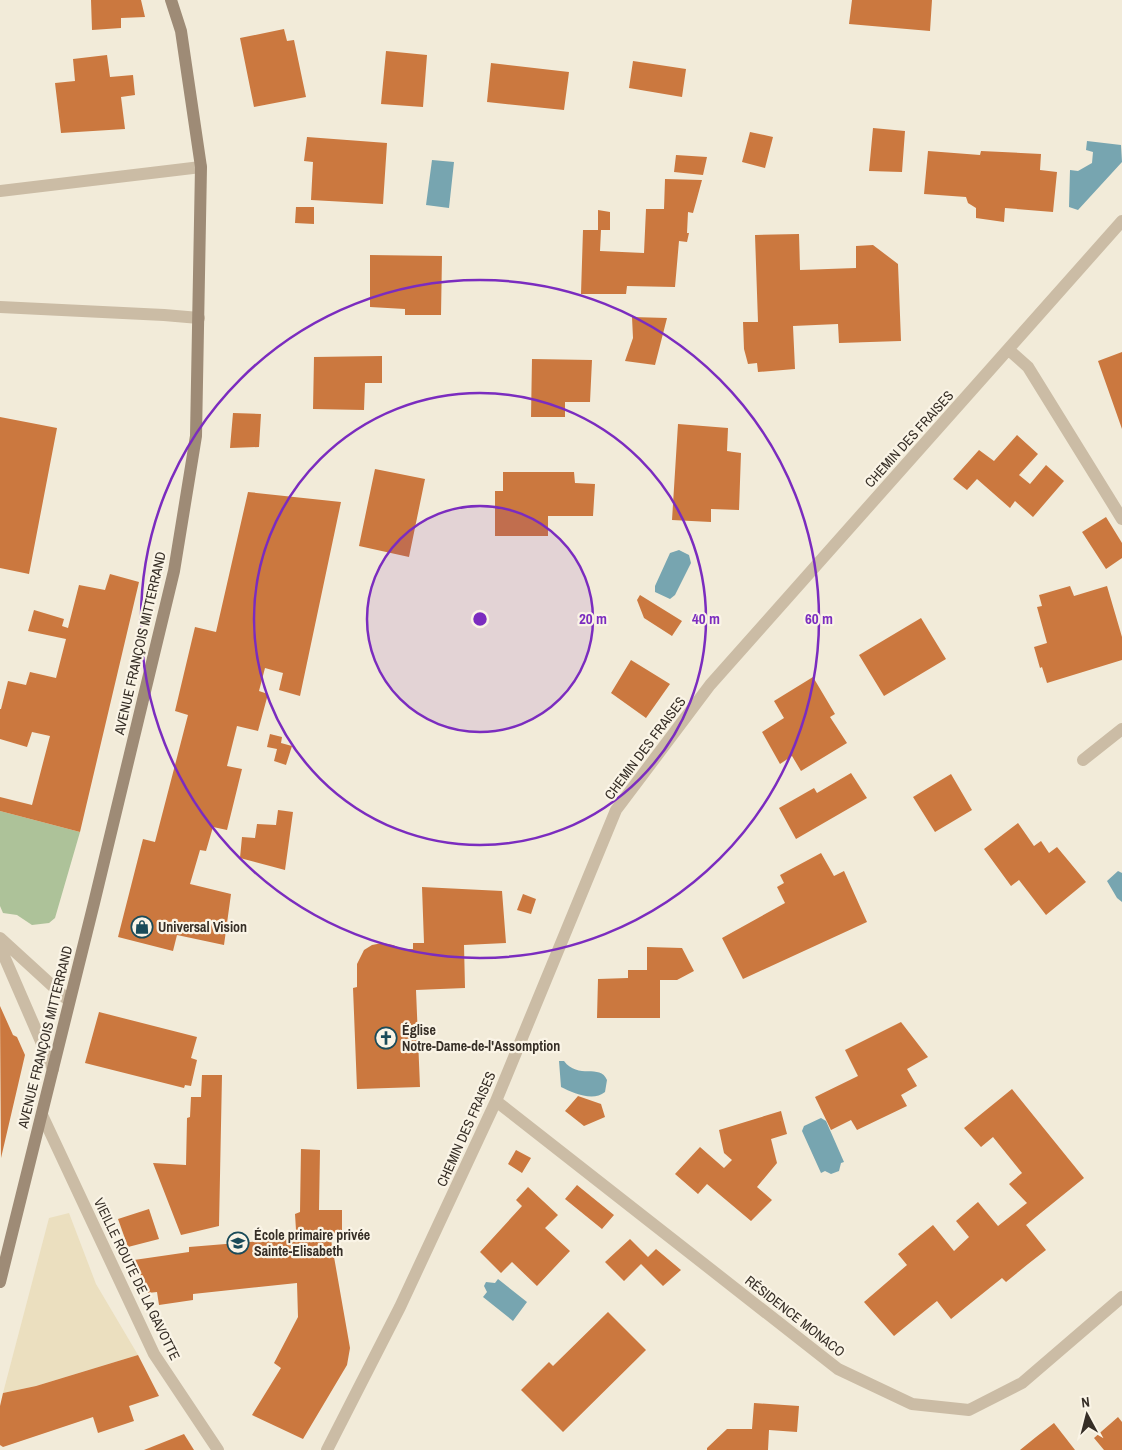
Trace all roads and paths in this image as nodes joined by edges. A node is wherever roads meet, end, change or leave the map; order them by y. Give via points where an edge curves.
1 (171, 0) edge
2 (201, 167) junction
3 (0, 191) edge
4 (1122, 221) edge
5 (0, 307) edge
6 (199, 318) junction
7 (1008, 350) junction
8 (1122, 519) edge
9 (1122, 729) edge
10 (1083, 760) dead end
11 (0, 938) edge
12 (0, 947) edge
13 (69, 1001) junction
14 (53, 1069) junction
15 (496, 1101) junction
16 (42, 1115) junction
17 (0, 1282) edge
18 (1122, 1297) edge
19 (218, 1450) edge
20 (327, 1450) edge

1 - 2 main road, AVENUE FRANÇOIS MITTERRAND via 182,31
2 - 3 street
2 - 6 main road, AVENUE FRANÇOIS MITTERRAND
4 - 7 street, CHEMIN DES FRAISES
5 - 6 street
6 - 13 main road, AVENUE FRANÇOIS MITTERRAND via 196,436 174,571
7 - 8 street via 1028,367
7 - 15 street, CHEMIN DES FRAISES via 710,686 616,810
9 - 10 street
11 - 13 street
12 - 14 street
13 - 14 main road, AVENUE FRANÇOIS MITTERRAND
14 - 16 main road, AVENUE FRANÇOIS MITTERRAND
15 - 18 street, RÉSIDENCE MONACO via 838,1369 912,1404 969,1410 1022,1383
15 - 20 street, CHEMIN DES FRAISES via 400,1307
16 - 17 main road, AVENUE FRANÇOIS MITTERRAND
16 - 19 street, VIEILLE ROUTE DE LA GAVOTTE via 154,1354

